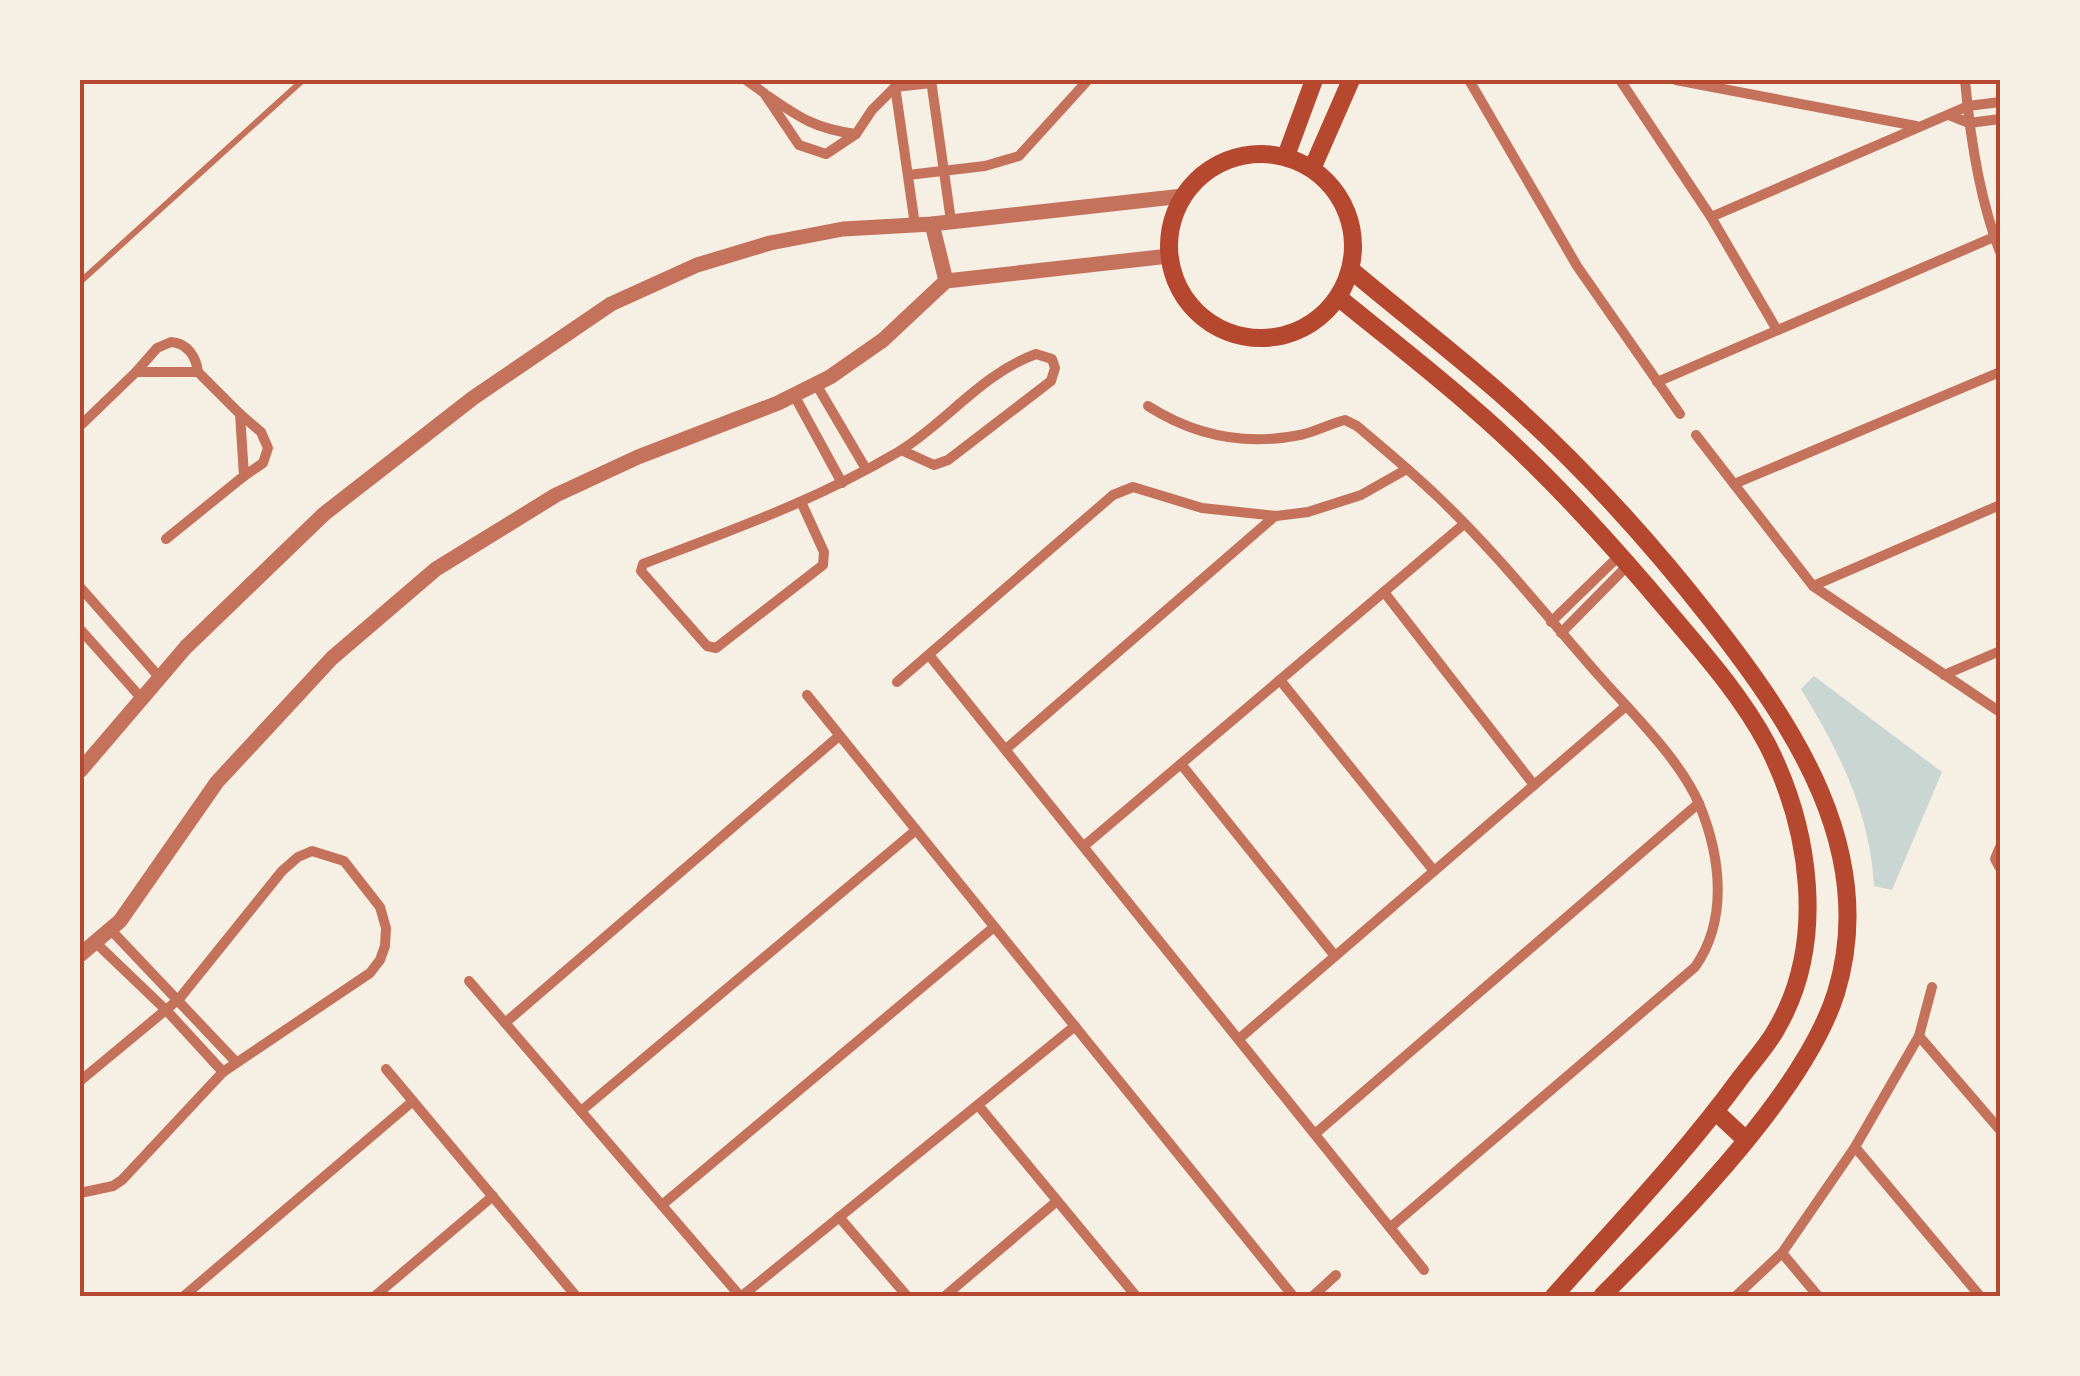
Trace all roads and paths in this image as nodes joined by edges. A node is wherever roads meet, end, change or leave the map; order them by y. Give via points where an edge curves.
1 (304, 80) edge
2 (746, 80) edge
3 (1088, 80) edge
4 (1314, 80) edge
5 (1351, 80) edge
6 (1469, 80) edge
7 (1620, 80) edge
8 (1676, 80) edge
9 (1965, 80) edge
10 (931, 81) edge
11 (896, 83) edge
12 (764, 93) junction
13 (2000, 102) edge
14 (1968, 106) junction
15 (1948, 115) junction
16 (2000, 119) edge
17 (1969, 122) junction
18 (1916, 127) junction
19 (856, 134) junction
20 (1286, 156) junction
21 (1312, 168) junction
22 (943, 171) junction
23 (908, 175) junction
24 (1183, 196) junction
25 (1712, 217) junction
26 (951, 221) junction
27 (924, 224) junction
28 (1994, 238) junction
29 (2000, 252) edge
30 (1169, 256) junction
31 (1351, 270) junction
32 (946, 280) junction
33 (80, 282) edge
34 (1338, 297) junction
35 (1777, 330) junction
36 (136, 372) junction
37 (198, 372) junction
38 (2000, 372) edge
39 (1658, 382) junction
40 (816, 384) junction
41 (794, 395) junction
42 (1148, 406) dead end
43 (240, 414) junction
44 (1680, 414) dead end
45 (80, 426) edge
46 (1696, 435) dead end
47 (901, 450) junction
48 (866, 469) junction
49 (1407, 469) junction
50 (244, 476) junction
51 (842, 483) junction
52 (1734, 484) junction
53 (802, 504) junction
54 (2000, 505) edge
55 (1276, 516) junction
56 (1464, 524) junction
57 (166, 539) dead end
58 (1624, 560) junction
59 (1813, 586) junction
60 (80, 587) edge
61 (1384, 592) junction
62 (90, 599) junction
63 (80, 610) edge
64 (1551, 622) junction
65 (80, 630) edge
66 (1561, 633) junction
67 (2000, 651) edge
68 (930, 655) junction
69 (1944, 674) junction
70 (160, 678) junction
71 (1280, 680) junction
72 (897, 682) dead end
73 (806, 695) dead end
74 (143, 700) junction
75 (1626, 706) junction
76 (2000, 712) edge
77 (839, 736) junction
78 (1006, 749) junction
79 (1181, 764) junction
80 (80, 771) edge
81 (1534, 786) junction
82 (1699, 803) junction
83 (916, 830) junction
84 (1084, 846) junction
85 (2000, 847) edge
86 (2000, 868) edge
87 (1434, 871) junction
88 (994, 927) junction
89 (110, 929) junction
90 (96, 943) junction
91 (80, 955) edge
92 (1336, 956) junction
93 (469, 981) dead end
94 (1932, 987) dead end
95 (179, 999) junction
96 (167, 1011) junction
97 (505, 1023) junction
98 (1075, 1026) junction
99 (1919, 1036) junction
100 (1240, 1038) junction
101 (236, 1062) junction
102 (386, 1070) dead end
103 (223, 1072) junction
104 (80, 1081) edge
105 (413, 1101) junction
106 (978, 1105) junction
107 (581, 1111) junction
108 (1716, 1112) junction
109 (2000, 1130) edge
110 (1316, 1133) junction
111 (1746, 1140) junction
112 (1855, 1147) junction
113 (80, 1193) edge
114 (493, 1196) junction
115 (1057, 1201) junction
116 (662, 1205) junction
117 (839, 1217) junction
118 (1392, 1226) junction
119 (1782, 1253) junction
120 (1424, 1270) dead end
121 (1336, 1275) dead end
122 (571, 1294) edge
123 (184, 1296) edge
124 (374, 1296) edge
125 (741, 1296) edge
126 (907, 1296) edge
127 (945, 1296) edge
128 (1136, 1296) edge
129 (1293, 1296) edge
130 (1312, 1296) edge
131 (1554, 1296) edge
132 (1602, 1296) edge
133 (1736, 1296) edge
134 (1818, 1296) edge
135 (1980, 1296) edge

1 - 33 lane
2 - 12 street
3 - 22 street via 1018,156
4 - 20 main road
5 - 21 main road
6 - 39 street via 1577,266
7 - 25 street
8 - 18 street
9 - 14 street
10 - 11 street
10 - 22 street
11 - 19 street
11 - 23 street
12 - 19 street via 809,124
12 - 19 street via 806,149 826,154
13 - 14 street
14 - 15 street
14 - 17 street
15 - 17 street
15 - 18 street
16 - 17 street
17 - 28 street
18 - 25 street
20 - 21 main road
20 - 24 main road via 1228,159
21 - 31 main road via 1348,213
22 - 23 street
22 - 26 street
23 - 27 street
24 - 26 street
24 - 30 main road via 1171,225
25 - 35 street
26 - 27 street
27 - 32 street
27 - 70 street via 770,243 697,265 611,304 473,398 324,514
28 - 29 street
28 - 35 street
30 - 32 street
30 - 34 main road via 1178,287 1198,313 1224,331 1256,339 1288,335
31 - 34 main road
31 - 111 main road via 1502,394 1606,497 1754,674 1818,783 1847,889 1836,993 1804,1061
32 - 40 street via 883,340
34 - 58 main road via 1475,409
35 - 39 street
36 - 37 street
36 - 37 street via 171,342 186,346
36 - 45 street
37 - 43 street
38 - 52 street
39 - 44 street
40 - 41 street
40 - 48 street
41 - 51 street
41 - 89 street via 556,495 436,569 332,658 218,782
42 - 49 street via 1172,422 1224,438 1298,436 1345,420
43 - 50 street
43 - 50 street via 268,448 263,463
46 - 52 street
47 - 47 street via 934,466 948,460 1051,381 1052,359 1036,354 1005,369
47 - 48 street
48 - 51 street
49 - 55 street via 1362,495
49 - 56 street
50 - 57 street
51 - 53 street
52 - 59 street
53 - 53 street via 643,564 640,571 707,646 716,648 824,564
54 - 59 street
55 - 68 street via 1202,508 1126,487
55 - 78 street
56 - 61 street
56 - 64 street
58 - 64 street
58 - 66 street
58 - 108 main road via 1734,692 1766,743 1806,857 1798,976 1778,1027
59 - 69 street
60 - 62 street
61 - 71 street
61 - 81 street
62 - 63 street
62 - 70 street
64 - 66 street
65 - 74 street
66 - 75 street
67 - 69 street
68 - 72 street
68 - 78 street
69 - 76 street
70 - 74 street
71 - 79 street
71 - 87 street
73 - 77 street
74 - 80 street
75 - 81 street
75 - 82 street
77 - 83 street
77 - 97 street
78 - 84 street
79 - 84 street
79 - 92 street
81 - 87 street
82 - 110 street
82 - 118 street via 1718,881 1706,952
83 - 88 street
83 - 107 street
84 - 100 street
85 - 86 street
87 - 92 street
88 - 98 street
88 - 116 street
89 - 90 street
89 - 95 street
90 - 91 street
90 - 96 street
92 - 100 street
93 - 97 street
94 - 99 street
95 - 96 street
95 - 101 street
95 - 101 street via 290,864 312,851 344,861 380,907 386,946 380,960
96 - 103 street
96 - 104 street
97 - 107 street
98 - 106 street
98 - 129 street
99 - 109 street
99 - 112 street
100 - 110 street
101 - 103 street
102 - 105 street
103 - 113 street via 122,1180
105 - 114 street
105 - 123 street
106 - 115 street
106 - 117 street
107 - 116 street
108 - 111 main road
108 - 131 main road
110 - 118 street
111 - 132 main road
112 - 119 street
112 - 135 street
114 - 122 street
114 - 124 street
115 - 127 street
115 - 128 street
116 - 125 street
117 - 125 street
117 - 126 street
118 - 120 street
119 - 133 street
119 - 134 street
121 - 130 street

